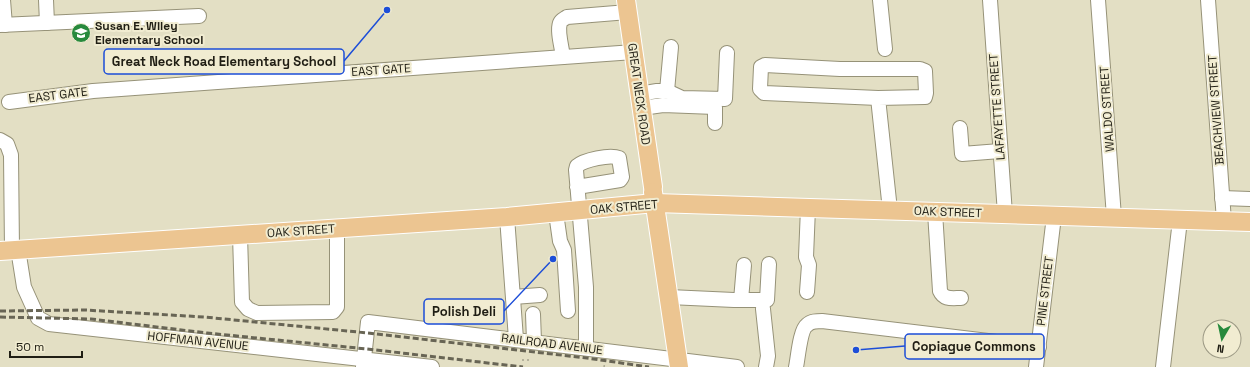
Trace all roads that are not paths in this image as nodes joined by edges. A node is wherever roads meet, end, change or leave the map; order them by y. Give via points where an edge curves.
1 (3, 0) edge
2 (46, 0) edge
3 (880, 0) edge
4 (990, 0) edge
5 (1098, 0) edge
6 (1208, 0) edge
7 (627, 6) edge
8 (199, 16) dead end
9 (47, 23) junction
10 (3, 25) edge
11 (671, 48) dead end
12 (884, 49) dead end
13 (634, 52) junction
14 (727, 53) dead end
15 (563, 57) junction
16 (668, 91) junction
17 (878, 98) junction
18 (640, 101) junction
19 (9, 102) dead end
20 (715, 123) dead end
21 (960, 128) dead end
22 (0, 140) edge
23 (1000, 151) junction
24 (577, 187) dead end
25 (653, 194) junction
26 (1222, 198) junction
27 (1250, 199) edge
28 (808, 208) junction
29 (890, 210) junction
30 (579, 211) junction
31 (935, 212) junction
32 (556, 213) junction
33 (1005, 214) junction
34 (1054, 216) junction
35 (507, 217) junction
36 (1114, 217) junction
37 (1180, 220) junction
38 (1224, 221) junction
39 (1250, 222) edge
40 (337, 228) junction
41 (240, 235) junction
42 (10, 250) edge
43 (768, 264) dead end
44 (744, 265) dead end
45 (808, 292) dead end
46 (540, 295) dead end
47 (669, 296) junction
48 (513, 297) junction
49 (960, 298) dead end
50 (741, 300) junction
51 (763, 309) dead end
52 (568, 311) dead end
53 (533, 314) dead end
54 (516, 339) junction
55 (534, 341) junction
56 (1039, 347) junction
57 (586, 348) junction
58 (363, 363) edge
59 (678, 363) edge
60 (432, 367) edge
61 (737, 367) edge
62 (766, 367) edge
63 (796, 367) edge
64 (1036, 367) edge
65 (1164, 367) edge

1 - 10 street
2 - 9 street
3 - 12 street
4 - 23 street, LAFAYETTE STREET
5 - 36 street, WALDO STREET
6 - 26 street, BEACHVIEW STREET
7 - 13 main road, GREAT NECK ROAD
7 - 15 street via 562,20 559,30
8 - 9 street
9 - 10 street
11 - 16 street
13 - 15 street, EAST GATE
13 - 18 main road, GREAT NECK ROAD
14 - 16 street via 725,99 682,98
15 - 19 street, EAST GATE via 93,91
16 - 18 street via 657,91
17 - 17 street via 925,97 925,71 765,64 761,67 760,90 764,93
17 - 29 street
18 - 20 street via 663,105 715,107
18 - 25 main road, GREAT NECK ROAD
21 - 23 street via 962,154
22 - 42 street, HOFFMAN AVENUE via 7,144 11,155
23 - 33 street, LAFAYETTE STREET
24 - 30 street
25 - 28 main road, OAK STREET
25 - 30 main road, OAK STREET
25 - 47 main road, GREAT NECK ROAD
26 - 27 street
26 - 38 street, BEACHVIEW STREET
28 - 29 main road, OAK STREET
28 - 45 street
29 - 31 main road, OAK STREET
30 - 32 main road, OAK STREET
30 - 57 street via 586,287
31 - 33 main road, OAK STREET
31 - 49 street via 940,291 946,298
32 - 35 main road, OAK STREET
32 - 52 street via 560,241 564,250
33 - 34 main road, OAK STREET
34 - 36 main road, OAK STREET
34 - 56 street, PINE STREET
35 - 40 main road, OAK STREET
35 - 48 street
36 - 37 main road, OAK STREET
37 - 38 main road, OAK STREET
37 - 65 street
38 - 39 main road, OAK STREET
40 - 41 main road, OAK STREET
40 - 41 street via 337,306 333,312 257,314 248,309 242,302
41 - 42 main road, OAK STREET
42 - 58 street, HOFFMAN AVENUE via 38,318 49,324
43 - 50 street via 767,300
44 - 50 street
46 - 48 street
47 - 50 street
47 - 59 main road, GREAT NECK ROAD
48 - 54 street
51 - 62 street via 768,356
53 - 55 street
54 - 55 street, RAILROAD AVENUE
54 - 58 street, RAILROAD AVENUE via 368,322
55 - 57 street, RAILROAD AVENUE
56 - 63 street via 822,321 812,322 802,331
56 - 64 street, PINE STREET
57 - 59 street, RAILROAD AVENUE
58 - 60 street, HOFFMAN AVENUE
59 - 61 street, RAILROAD AVENUE

